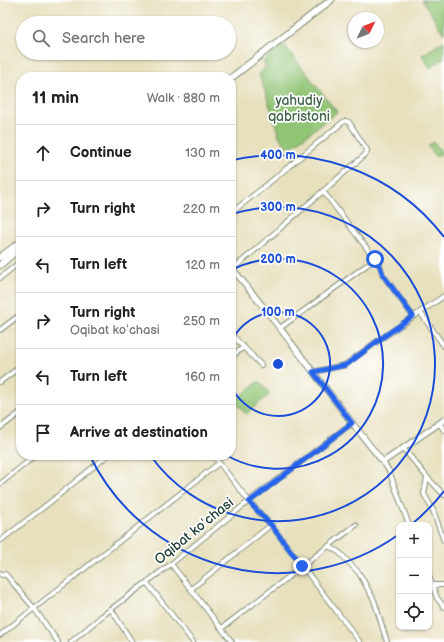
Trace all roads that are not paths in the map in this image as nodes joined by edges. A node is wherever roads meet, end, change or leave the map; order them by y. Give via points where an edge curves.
1 (331, 0) edge
2 (236, 74) edge
3 (323, 192) junction
4 (236, 209) edge
5 (16, 246) edge
6 (16, 252) edge
7 (0, 257) edge
8 (375, 259) junction
9 (0, 265) edge
10 (16, 265) edge
11 (236, 265) edge
12 (236, 273) edge
13 (0, 278) edge
14 (444, 296) edge
15 (420, 312) junction
16 (413, 316) junction
17 (16, 318) edge
18 (280, 328) junction
19 (0, 330) edge
20 (236, 339) edge
21 (444, 346) edge
22 (244, 347) junction
23 (236, 353) edge
24 (261, 365) dead end
25 (16, 370) edge
26 (313, 372) junction
27 (0, 382) edge
28 (16, 416) edge
29 (444, 420) edge
30 (352, 423) junction
31 (439, 423) junction
32 (0, 428) edge
33 (444, 430) edge
34 (403, 448) junction
35 (30, 460) edge
36 (102, 460) edge
37 (217, 460) edge
38 (383, 462) junction
39 (219, 463) junction
40 (427, 477) junction
41 (0, 484) edge
42 (444, 495) edge
43 (249, 502) junction
44 (408, 522) edge
45 (271, 525) junction
46 (356, 526) dead end
47 (0, 540) edge
48 (444, 541) edge
49 (329, 546) junction
50 (171, 564) junction
51 (302, 566) junction
52 (1, 575) edge
53 (147, 583) junction
54 (432, 585) joint
55 (444, 585) edge
56 (191, 589) junction
57 (444, 607) edge
58 (34, 608) junction
59 (111, 610) junction
60 (222, 628) junction
61 (0, 635) edge
62 (58, 642) edge
63 (70, 642) edge
64 (132, 642) edge
65 (193, 642) edge
66 (232, 642) edge
67 (360, 642) edge
68 (386, 642) edge

1 - 2 main road
3 - 4 street via 367,152 349,122 343,122
3 - 8 street
3 - 11 street
5 - 7 main road
6 - 9 main road
8 - 16 street via 383,275
8 - 18 street
10 - 13 street
12 - 18 street
14 - 15 street
15 - 16 street
15 - 21 street
16 - 26 street via 346,365
17 - 19 street
18 - 26 street
20 - 22 street
22 - 23 street
22 - 24 street
25 - 27 street
26 - 30 street
28 - 32 street
29 - 31 street
30 - 38 street
30 - 43 street, Oqibat koʻchasi
31 - 33 street
31 - 34 street
34 - 38 street
34 - 40 street
35 - 41 street
36 - 47 street
37 - 39 street
38 - 44 street via 389,471
39 - 43 street
39 - 58 street
40 - 42 street
40 - 48 street via 424,494 433,510
43 - 45 street
43 - 50 street, Oqibat koʻchasi
45 - 51 street
45 - 56 street
46 - 49 street
49 - 51 street
49 - 68 street via 340,553 359,573 374,600
50 - 53 street, Oqibat koʻchasi
50 - 56 street
51 - 60 street
51 - 67 street
52 - 58 street via 5,574
53 - 59 street, Oqibat koʻchasi
53 - 65 street
54 - 55 street
54 - 57 street
56 - 60 street
58 - 61 street
58 - 62 street
59 - 63 street, Oqibat koʻchasi
59 - 64 street
60 - 66 street

